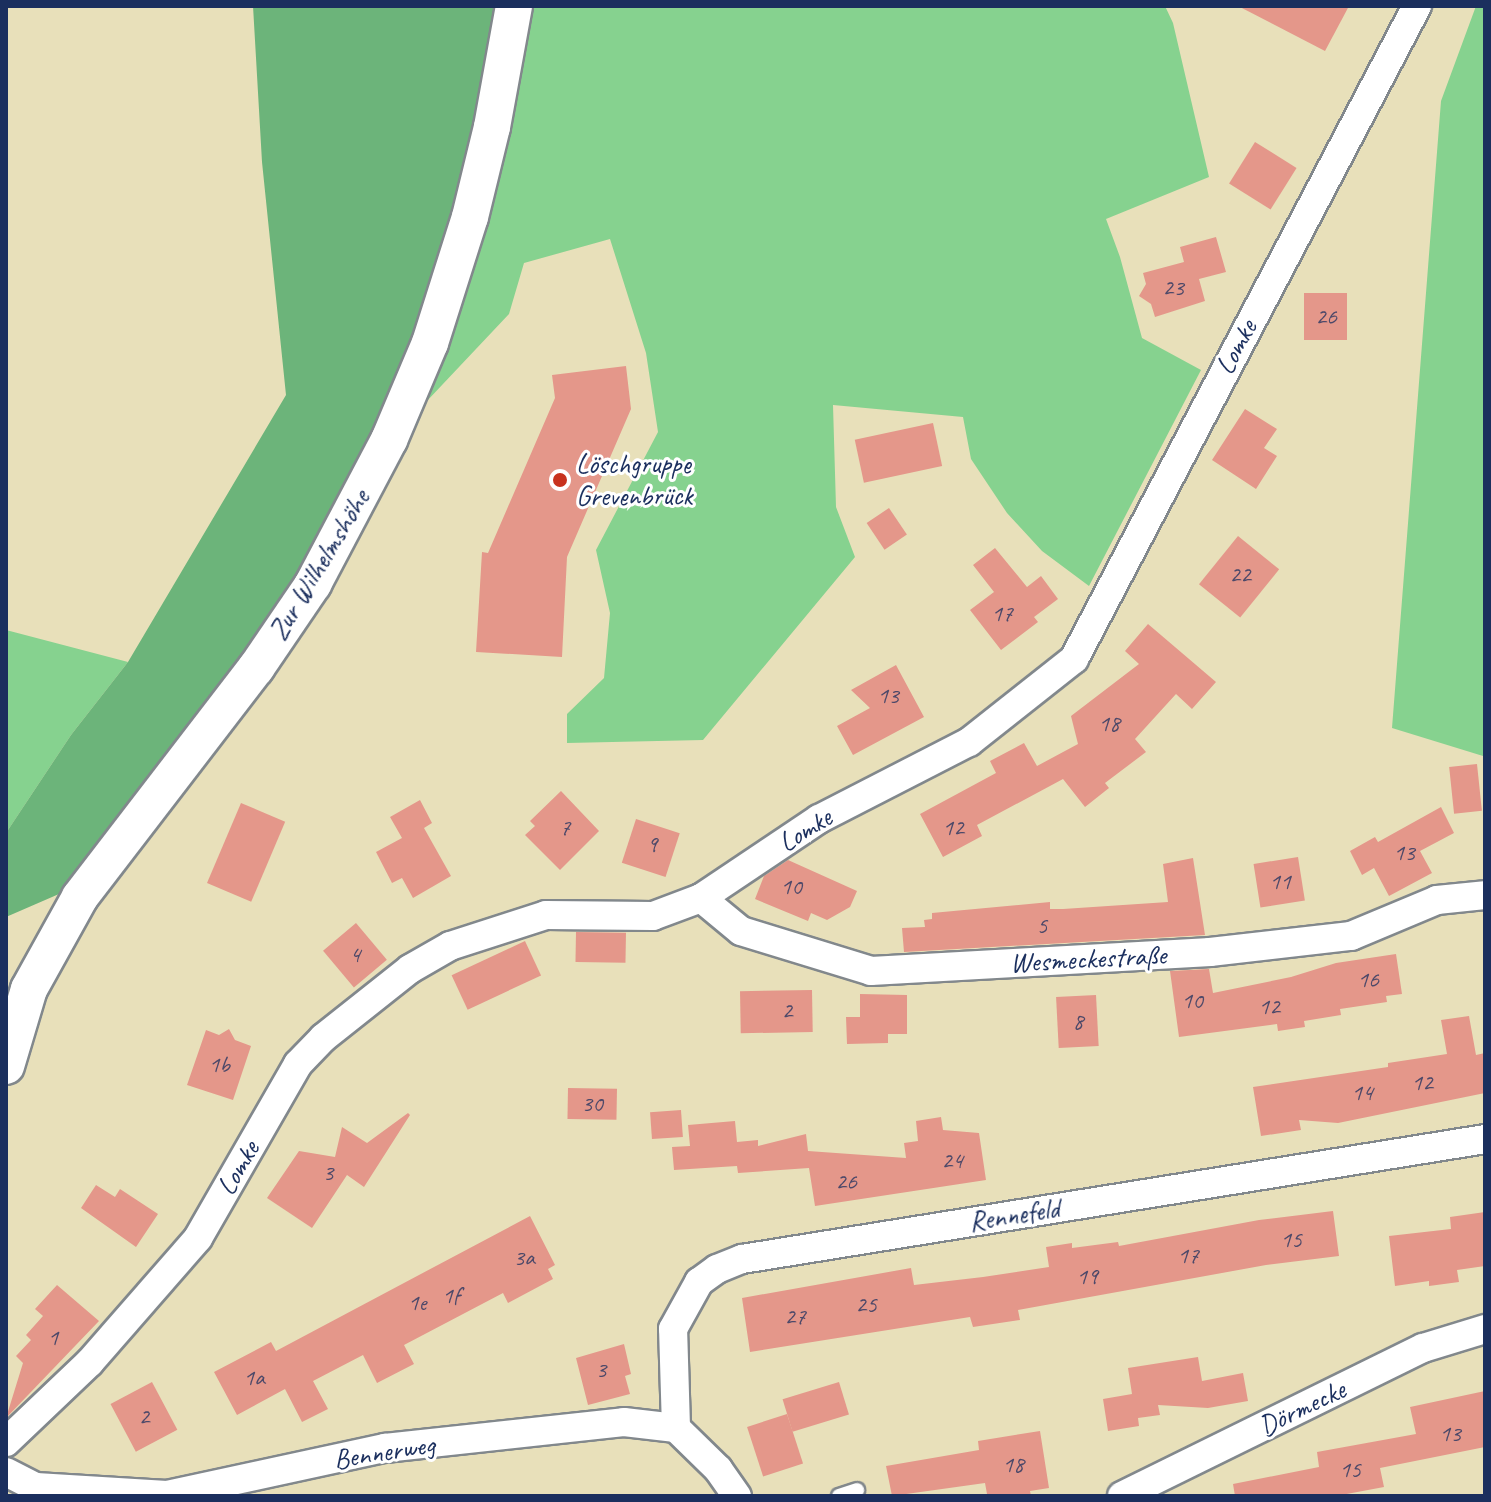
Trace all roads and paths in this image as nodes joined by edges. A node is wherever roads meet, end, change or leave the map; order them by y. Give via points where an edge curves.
1 (514, 6) edge
2 (1417, 6) edge
3 (1485, 895) edge
4 (701, 898) junction
5 (6, 1066) edge
6 (1485, 1139) edge
7 (1485, 1329) edge
8 (676, 1428) junction
9 (6, 1442) edge
10 (6, 1472) edge
11 (857, 1490) dead end
12 (167, 1495) edge
13 (737, 1496) edge
14 (839, 1496) edge
15 (1122, 1496) edge

1 - 5 street, Zur Wilhelmshöhe via 470,217 430,343 389,440 313,584 80,897 29,989
2 - 4 street, Lomke via 1074,659 969,742 819,819
3 - 4 street, Wesmeckestraße via 1437,900 1351,936 1210,952 871,971 741,931
4 - 9 street, Lomke via 653,916 546,915 450,946 410,969 298,1064 198,1238 90,1362
6 - 8 street, Rennefeld via 742,1259 699,1282 673,1329
7 - 15 street, Dörmecke via 1423,1348
8 - 12 street, Bennerweg via 624,1422 385,1448
8 - 13 street
10 - 12 street, Bennerweg via 36,1487
11 - 14 lane

